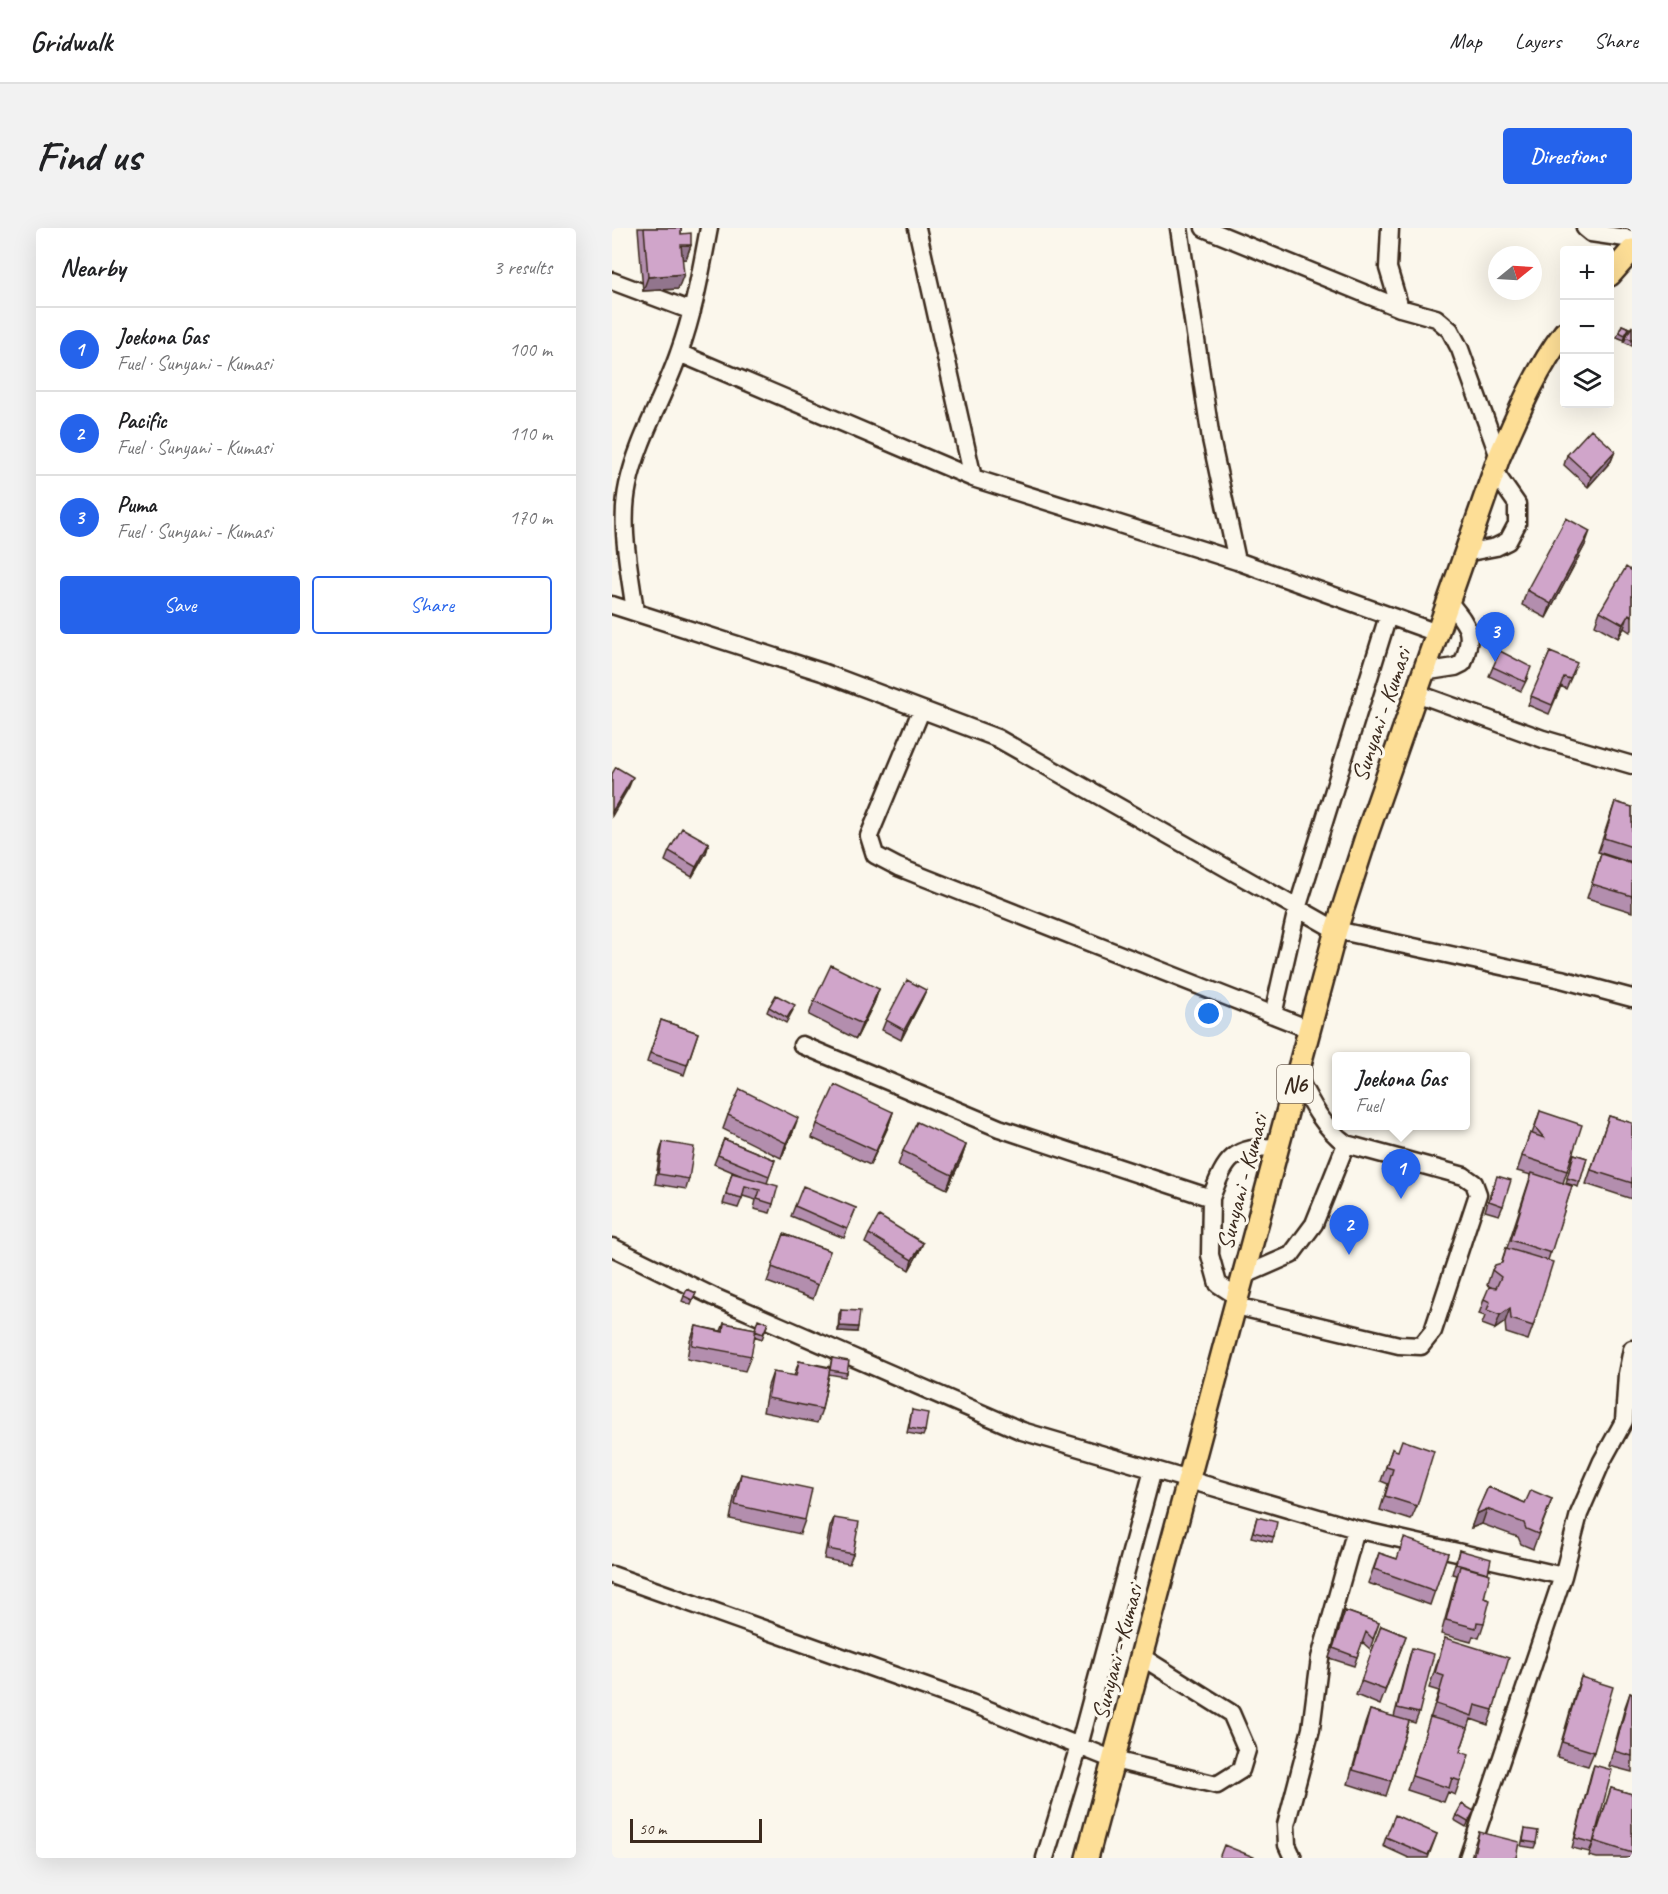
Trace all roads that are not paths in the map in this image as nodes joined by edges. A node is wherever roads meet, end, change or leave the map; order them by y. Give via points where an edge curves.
1 (710, 228) edge
2 (917, 228) edge
3 (1179, 228) edge
4 (1204, 228) edge
5 (1390, 228) edge
6 (1586, 228) edge
7 (1632, 238) edge
8 (1632, 250) edge
9 (1614, 270) edge
10 (612, 281) edge
11 (1400, 308) junction
12 (692, 311) junction
13 (1560, 339) edge
14 (679, 353) junction
15 (1497, 464) junction
16 (973, 478) junction
17 (1465, 553) junction
18 (1237, 561) junction
19 (1448, 601) junction
20 (612, 605) edge
21 (635, 612) junction
22 (1388, 616) junction
23 (1437, 633) junction
24 (1423, 672) junction
25 (1416, 693) junction
26 (921, 711) junction
27 (1631, 763) edge
28 (1297, 909) junction
29 (1336, 930) junction
30 (1632, 998) edge
31 (1273, 1015) junction
32 (1310, 1029) junction
33 (802, 1045) dead end
34 (1297, 1076) junction
35 (1346, 1144) junction
36 (1278, 1147) junction
37 (1211, 1198) junction
38 (612, 1247) edge
39 (1243, 1276) junction
40 (1237, 1301) junction
41 (1632, 1349) edge
42 (1628, 1422) edge
43 (1154, 1470) junction
44 (1189, 1479) junction
45 (1356, 1529) junction
46 (612, 1575) edge
47 (1563, 1576) junction
48 (1142, 1657) junction
49 (1079, 1746) junction
50 (1114, 1760) junction
51 (1045, 1858) edge
52 (1087, 1858) edge
53 (1293, 1858) edge
54 (1468, 1858) edge

1 - 12 street
2 - 16 street
3 - 18 street via 1211,439
4 - 11 street
5 - 11 street via 1388,268
6 - 7 street
8 - 9 main road
10 - 12 street
11 - 15 street via 1436,318 1450,330 1460,349
12 - 14 street
13 - 15 main road, Sunyani - Kumasi / N6 via 1527,395
14 - 16 street
14 - 21 street via 628,485 623,522
15 - 17 main road, Sunyani - Kumasi / N6
15 - 17 street via 1517,504 1517,524 1508,541
16 - 18 street
17 - 19 main road, Sunyani - Kumasi / N6
18 - 22 street
19 - 23 main road, Sunyani - Kumasi / N6
19 - 24 street via 1469,627 1470,645 1463,663
20 - 21 street
21 - 26 street via 822,672
22 - 23 street
22 - 28 street
23 - 24 main road, Sunyani - Kumasi / N6
24 - 25 main road, Sunyani - Kumasi / N6
25 - 27 street via 1543,739
25 - 29 main road, Sunyani - Kumasi / N6
26 - 28 street via 997,738
26 - 31 street via 869,836 875,855
28 - 29 street
28 - 31 street
29 - 30 street
29 - 32 main road, Sunyani - Kumasi / N6
31 - 32 street
32 - 34 main road, Sunyani - Kumasi / N6
33 - 37 street via 999,1128
34 - 35 street via 1317,1116
34 - 36 main road, Sunyani - Kumasi / N6
35 - 39 street via 1314,1224 1291,1255
35 - 40 street via 1464,1176 1474,1183 1478,1194 1433,1331 1421,1346 1399,1345
36 - 37 street via 1240,1150 1229,1159
36 - 39 main road, Sunyani - Kumasi / N6
37 - 40 street via 1210,1255 1218,1284
38 - 43 street via 714,1297 1022,1431
39 - 40 main road, Sunyani - Kumasi / N6
40 - 44 main road, Sunyani - Kumasi / N6
41 - 42 street via 1627,1374
42 - 47 street via 1590,1486
43 - 44 street
43 - 49 street
44 - 45 street
44 - 48 main road, Sunyani - Kumasi / N6
45 - 47 street
45 - 53 street via 1320,1658 1311,1729 1286,1825 1287,1845
46 - 49 street via 971,1703
47 - 54 street
48 - 50 main road, Sunyani - Kumasi / N6
48 - 50 street via 1231,1713 1247,1750 1241,1770 1217,1785
49 - 50 street
49 - 51 street
50 - 52 main road, Sunyani - Kumasi / N6

